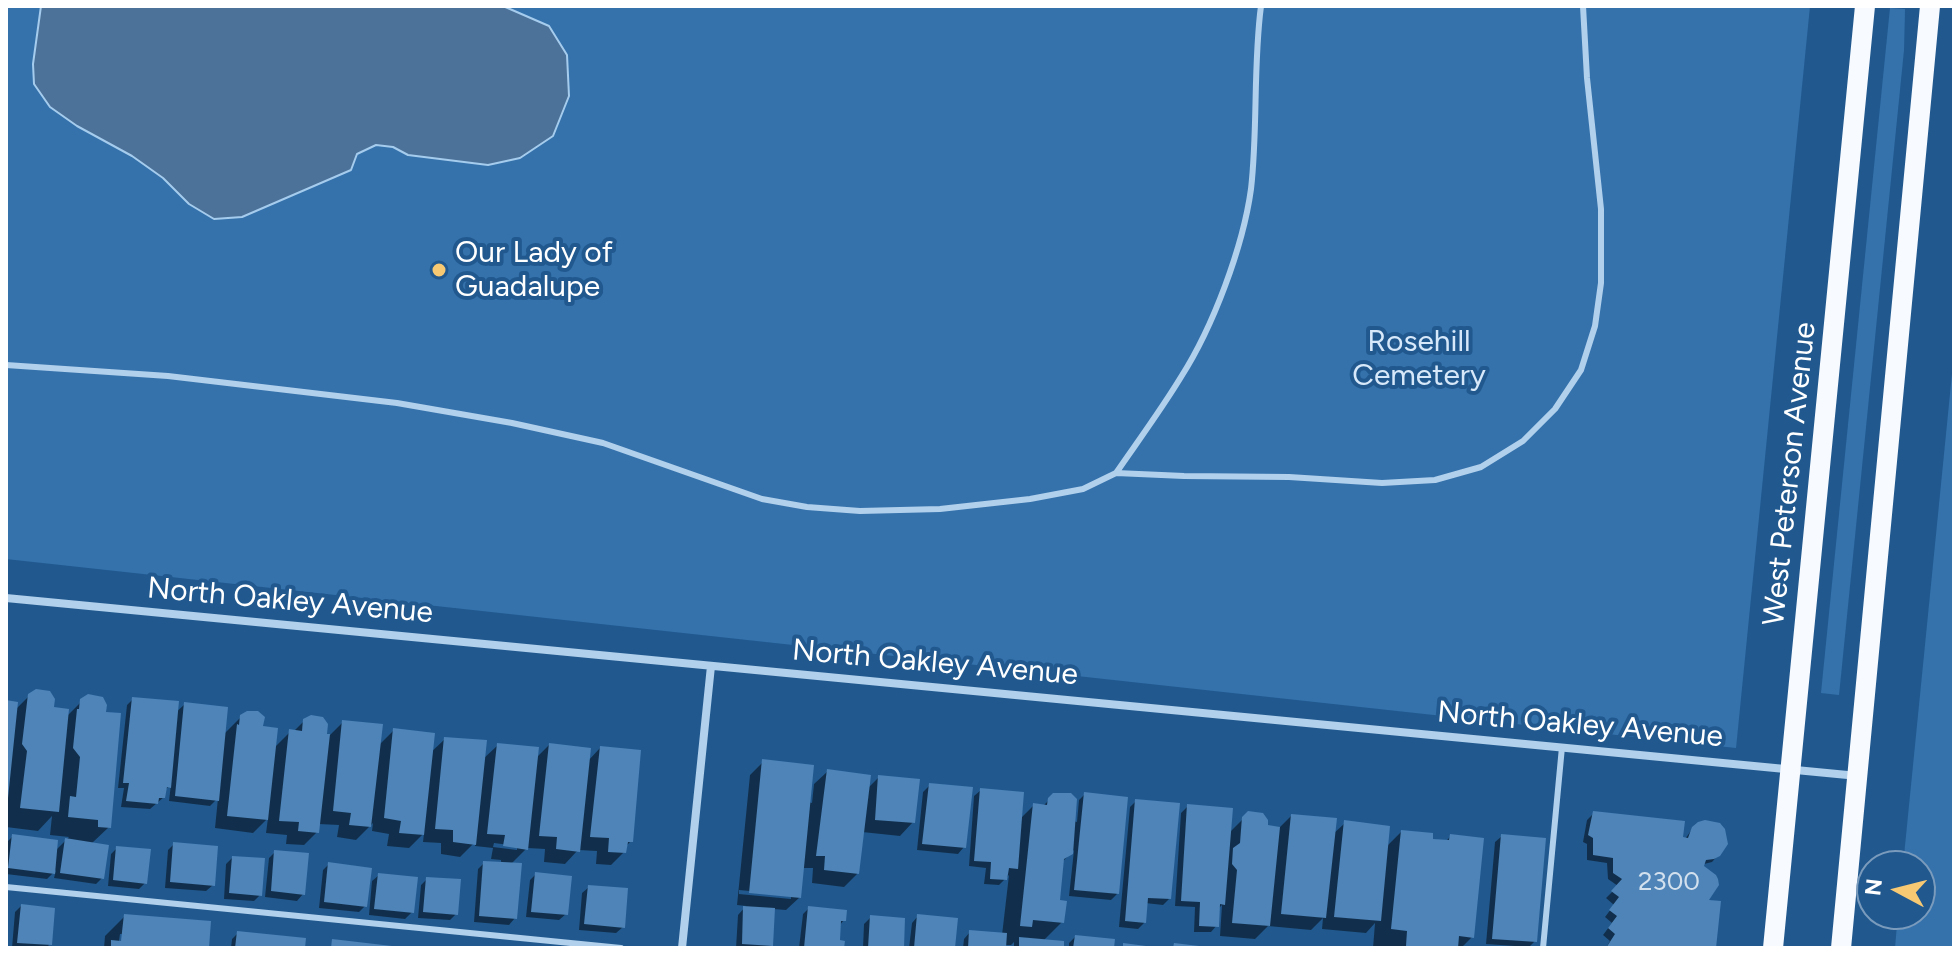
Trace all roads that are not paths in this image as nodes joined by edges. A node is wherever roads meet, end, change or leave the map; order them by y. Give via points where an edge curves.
1 (1261, 6) edge
2 (1583, 6) edge
3 (1865, 6) edge
4 (1930, 6) edge
5 (6, 365) edge
6 (1116, 473) junction
7 (6, 598) edge
8 (711, 666) junction
9 (1562, 747) junction
10 (1791, 769) junction
11 (1859, 776) junction
12 (6, 887) edge
13 (621, 948) edge
14 (682, 948) edge
15 (1543, 948) edge
16 (1773, 948) edge
17 (1841, 948) edge

1 - 6 lane via 1251,191 1241,240 1214,313 1183,375
2 - 6 lane via 1601,209 1601,283 1581,370 1534,431 1481,467 1435,480 1382,483
3 - 10 main road, West Peterson Avenue
4 - 11 main road
5 - 6 lane via 168,376 469,415 603,443 762,499 807,507 860,511 1000,503 1083,489
7 - 8 street, North Oakley Avenue
8 - 9 street, North Oakley Avenue
8 - 14 street
9 - 10 street, North Oakley Avenue
9 - 15 lane
10 - 11 street, North Oakley Avenue
10 - 16 main road, West Peterson Avenue
11 - 17 main road
12 - 13 lane

